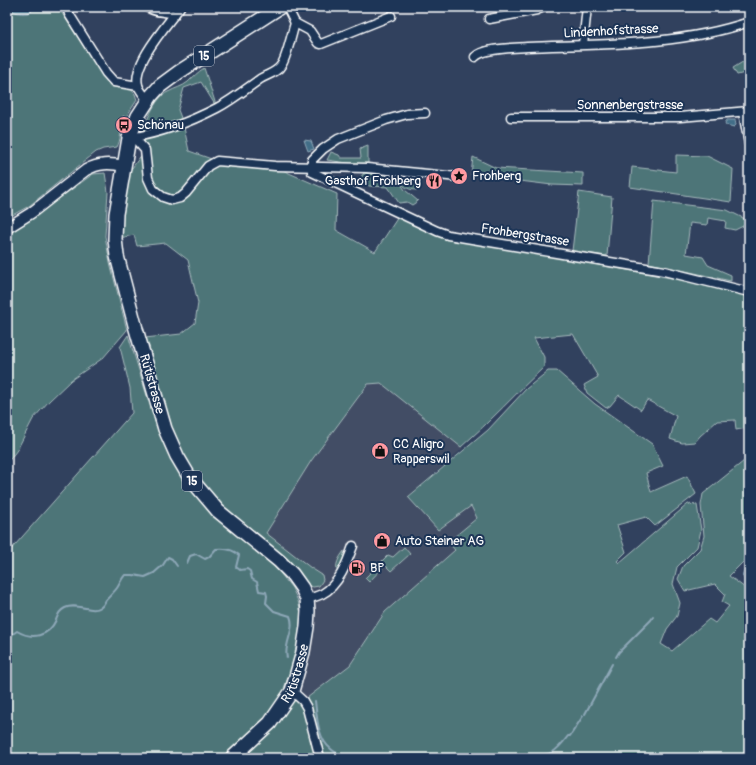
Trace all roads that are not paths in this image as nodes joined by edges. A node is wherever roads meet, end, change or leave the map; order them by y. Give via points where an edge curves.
1 (67, 7) edge
2 (147, 7) edge
3 (180, 7) edge
4 (280, 7) edge
5 (287, 7) edge
6 (544, 7) edge
7 (586, 7) edge
8 (174, 15) junction
9 (391, 16) dead end
10 (489, 19) dead end
11 (749, 22) edge
12 (295, 23) junction
13 (583, 44) junction
14 (474, 57) dead end
15 (138, 86) junction
16 (148, 101) junction
17 (746, 111) edge
18 (425, 113) dead end
19 (511, 117) dead end
20 (130, 138) junction
21 (749, 144) edge
22 (124, 166) junction
23 (312, 166) junction
24 (458, 177) dead end
25 (7, 228) edge
26 (749, 292) edge
27 (353, 546) dead end
28 (306, 599) junction
29 (292, 691) junction
30 (232, 758) edge
31 (320, 758) edge

1 - 15 street via 69,14 114,82
2 - 8 street
3 - 8 street
4 - 16 main road, Rütistrasse / 15 via 179,72 160,86
5 - 12 street
6 - 10 street
7 - 13 street
8 - 15 street via 141,63
9 - 12 street via 321,44 310,31
11 - 13 street, Lindenhofstrasse via 701,35 670,40
12 - 20 street via 282,64 275,72 217,108 183,124
13 - 14 street, Lindenhofstrasse via 513,48 482,52
15 - 16 street
16 - 20 main road, Rütistrasse / 15 via 138,116
17 - 19 street, Sonnenbergstrasse via 680,117
17 - 21 street
18 - 23 street via 407,114 386,120 338,139 312,160
20 - 22 main road, Rütistrasse / 15
20 - 23 street via 137,141 145,150 148,178 153,189 172,200 186,193 208,166 217,161
22 - 25 street via 103,164 86,170
22 - 28 main road, Rütistrasse / 15 via 116,214 115,239 136,329 165,429 177,456 200,491 218,511 292,574
23 - 24 street via 394,170
23 - 26 street, Frohbergstrasse via 312,172 448,235 664,271
27 - 28 street via 345,568 329,588
28 - 29 main road, Rütistrasse / 15 via 307,627
29 - 30 main road, Rütistrasse / 15 via 270,723
29 - 31 street via 307,708

